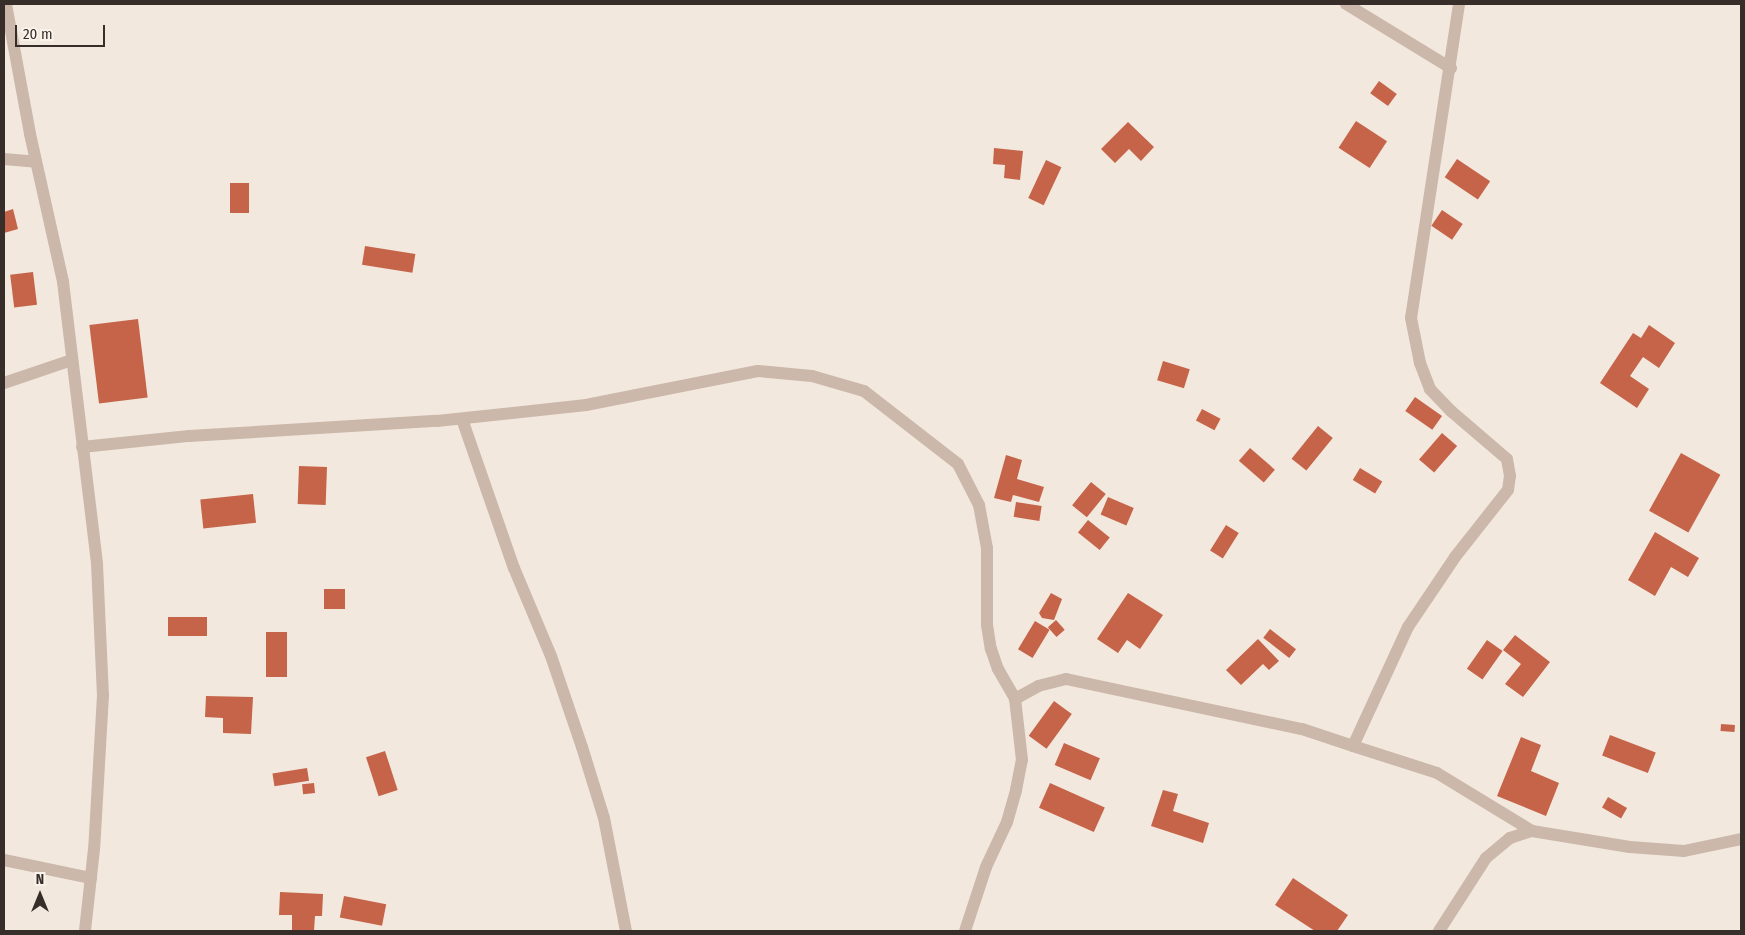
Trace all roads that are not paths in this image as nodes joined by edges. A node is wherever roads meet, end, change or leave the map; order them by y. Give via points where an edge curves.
1 (6, 4) edge
2 (1346, 4) edge
3 (1460, 4) edge
4 (1451, 68) junction
5 (4, 159) edge
6 (36, 162) junction
7 (72, 360) junction
8 (4, 383) edge
9 (462, 419) junction
10 (82, 447) junction
11 (1015, 700) junction
12 (1353, 746) junction
13 (1532, 831) junction
14 (1741, 839) edge
15 (4, 860) edge
16 (91, 878) junction
17 (85, 931) edge
18 (626, 931) edge
19 (965, 931) edge
20 (1440, 931) edge

1 - 6 street
2 - 4 street
3 - 4 street
4 - 12 street via 1411,318 1420,363 1430,389 1451,412 1507,459 1508,490 1455,557 1408,627
5 - 6 street
6 - 7 street via 63,282
7 - 8 street
7 - 10 street
9 - 10 street
9 - 11 street via 586,406 758,371 812,376 864,390 958,464 979,506 987,548 987,625 991,649
9 - 18 street via 582,747 604,818
10 - 16 street via 97,564 103,694
11 - 12 street via 1038,686 1066,679 1302,729
11 - 19 street via 1022,760 1016,790
12 - 13 street via 1437,773
13 - 14 street via 1630,847 1684,851
13 - 20 street via 1510,838 1486,858
15 - 16 street
16 - 17 street

